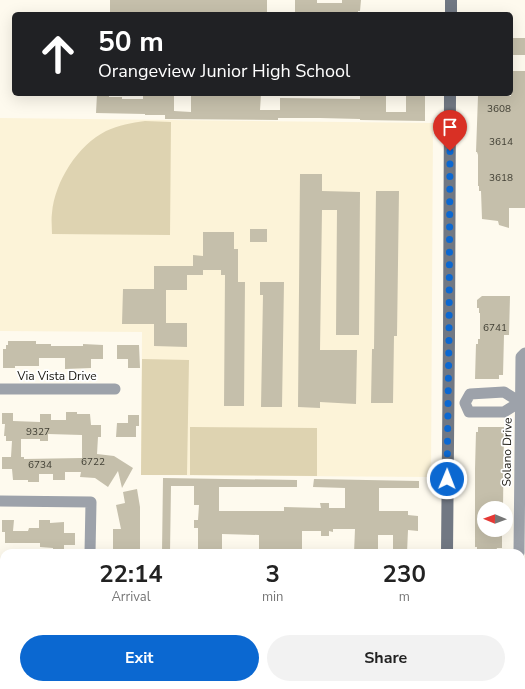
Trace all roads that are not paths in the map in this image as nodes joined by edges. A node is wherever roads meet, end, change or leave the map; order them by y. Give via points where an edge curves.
1 (451, 0) edge
2 (451, 12) edge
3 (450, 96) edge
4 (525, 352) edge
5 (0, 389) edge
6 (115, 389) dead end
7 (488, 393) junction
8 (520, 402) junction
9 (448, 403) junction
10 (465, 403) junction
11 (488, 412) junction
12 (522, 461) edge
13 (0, 501) edge
14 (90, 549) edge
15 (447, 549) edge
16 (519, 549) edge

1 - 2 main road
3 - 9 main road
4 - 8 street, Solano Drive via 521,357
5 - 6 street, Via Vista Drive
7 - 8 street via 504,392
7 - 10 street via 470,394
7 - 11 street
8 - 11 street via 504,412
8 - 12 street, Solano Drive
9 - 10 street
9 - 15 main road
10 - 11 street via 469,412
12 - 16 street, Solano Drive
13 - 14 street via 91,502

